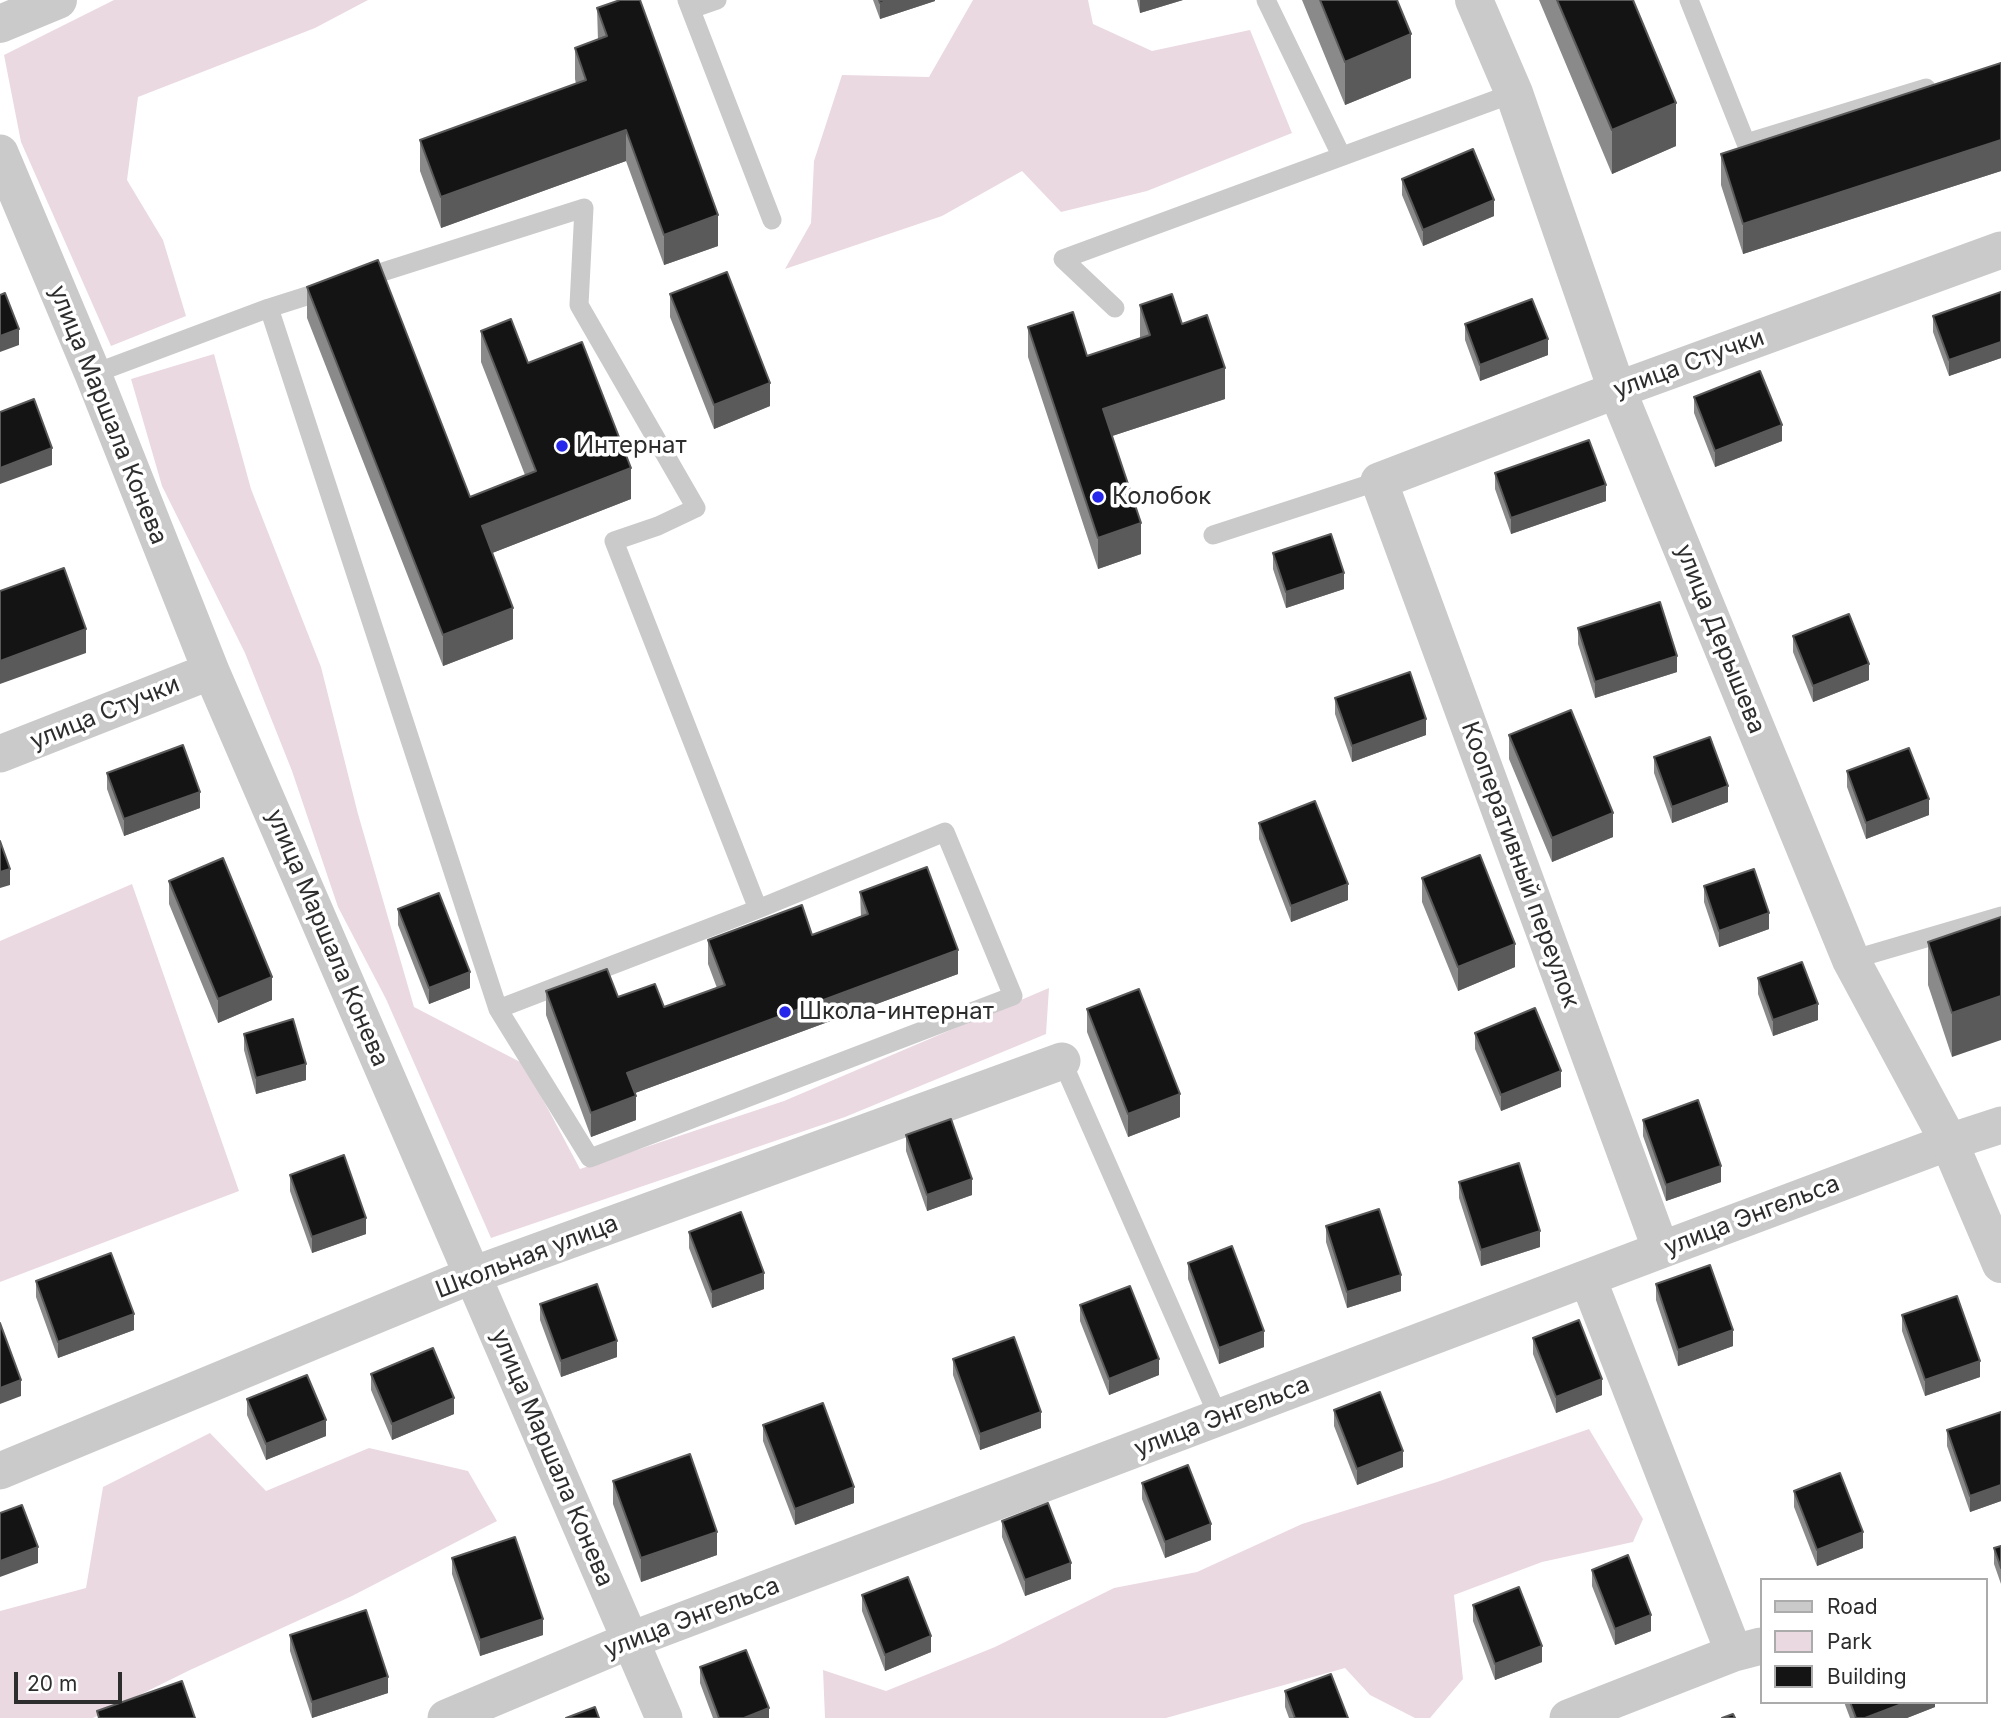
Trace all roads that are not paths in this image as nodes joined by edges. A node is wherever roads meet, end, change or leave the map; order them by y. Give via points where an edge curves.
1 (58, 0) edge
2 (717, 0) edge
3 (1266, 0) edge
4 (1474, 0) edge
5 (1689, 0) edge
6 (689, 4) edge
7 (0, 24) edge
8 (1938, 84) edge
9 (1514, 93) junction
10 (0, 153) edge
11 (1341, 155) junction
12 (772, 220) dead end
13 (2001, 250) edge
14 (269, 308) junction
15 (1115, 308) dead end
16 (93, 374) junction
17 (1617, 390) junction
18 (1379, 481) junction
19 (1213, 535) dead end
20 (211, 671) junction
21 (0, 754) edge
22 (758, 909) junction
23 (2001, 916) edge
24 (1851, 960) junction
25 (498, 1009) junction
26 (1062, 1062) joint
27 (2001, 1125) edge
28 (1949, 1142) junction
29 (1661, 1250) junction
30 (2001, 1264) edge
31 (473, 1275) junction
32 (1588, 1279) junction
33 (1219, 1418) junction
34 (0, 1471) edge
35 (631, 1640) junction
36 (1748, 1650) edge
37 (446, 1718) edge
38 (664, 1718) edge
39 (1568, 1718) edge

1 - 7 street
2 - 6 lane
3 - 11 lane
4 - 9 street, улица Дерышева
5 - 8 lane via 1746,143
6 - 12 lane
9 - 11 lane
9 - 17 street, улица Дерышева
10 - 16 street, улица Маршала Конева
11 - 15 lane via 1063,259
13 - 17 street, улица Стучки
14 - 16 lane
14 - 22 lane via 584,208 579,305 696,508 614,541
14 - 25 lane
16 - 20 street, улица Маршала Конева
17 - 18 street, улица Стучки
17 - 24 street, улица Дерышева
18 - 19 lane
18 - 29 street, Кооперативный переулок
20 - 21 street, улица Стучки
20 - 31 street, улица Маршала Конева
22 - 25 lane
22 - 25 lane via 945,832 1013,996 590,1158
23 - 24 lane
24 - 28 street, улица Дерышева
26 - 31 street, Школьная улица
26 - 33 lane
27 - 28 street, улица Энгельса
28 - 29 street, улица Энгельса
28 - 30 street, улица Дерышева
29 - 32 street, улица Энгельса
31 - 34 street, Школьная улица
31 - 35 street, улица Маршала Конева
32 - 33 street, улица Энгельса
32 - 36 street
33 - 35 street, улица Энгельса
35 - 37 street, улица Энгельса
35 - 38 street, улица Маршала Конева
36 - 39 street

